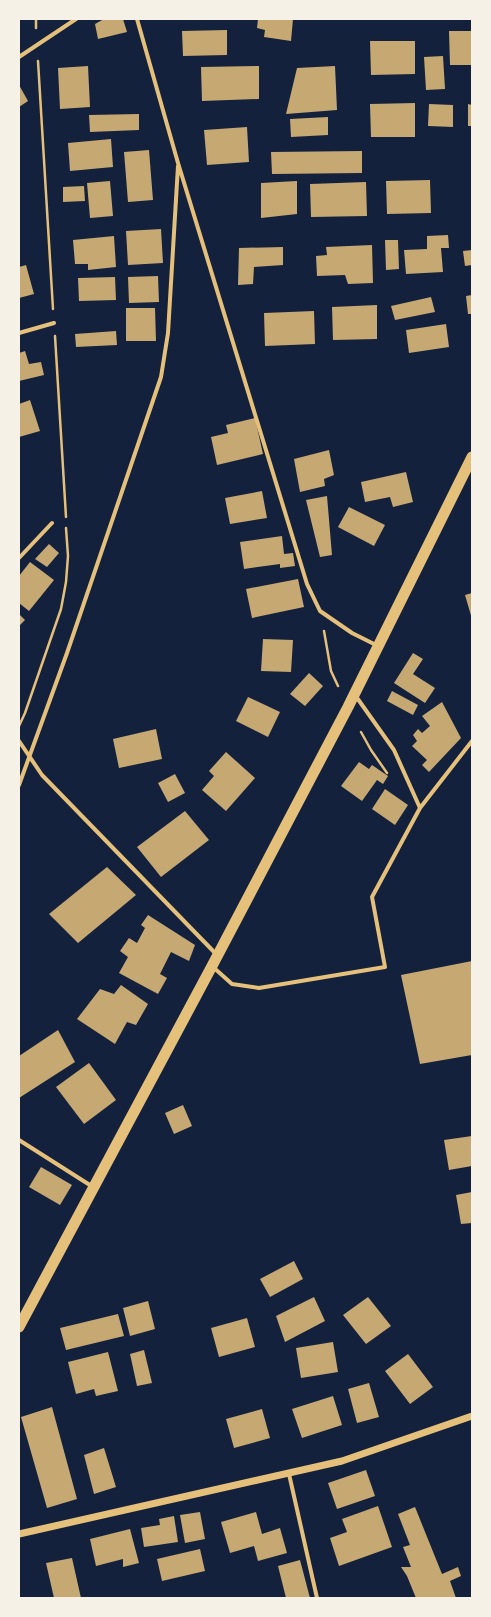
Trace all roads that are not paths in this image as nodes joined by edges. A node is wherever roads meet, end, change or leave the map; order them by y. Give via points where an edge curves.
1 (76, 19) edge
2 (136, 19) edge
3 (19, 57) edge
4 (178, 163) junction
5 (54, 323) road end
6 (19, 333) edge
7 (472, 457) edge
8 (52, 523) dead end
9 (19, 558) edge
10 (378, 646) junction
11 (354, 693) junction
12 (19, 741) edge
13 (472, 741) edge
14 (29, 755) junction
15 (19, 785) edge
16 (420, 808) junction
17 (218, 956) junction
18 (212, 966) junction
19 (19, 1140) edge
20 (93, 1187) junction
21 (19, 1327) edge
22 (472, 1416) edge
23 (289, 1474) junction
24 (19, 1534) edge
25 (318, 1598) edge

1 - 3 street
2 - 4 street
4 - 10 street via 307,584 320,611 352,633
4 - 14 street via 168,334 161,378
5 - 6 street
7 - 10 highway
8 - 9 street
10 - 11 highway
11 - 16 street via 394,750
11 - 17 highway
12 - 14 street
13 - 16 street
14 - 15 street
14 - 17 street via 42,775
16 - 18 street via 372,897 385,967 259,988 232,984
17 - 18 highway
18 - 20 highway
19 - 20 street
20 - 21 highway
22 - 23 street via 342,1461
23 - 24 street
23 - 25 street

